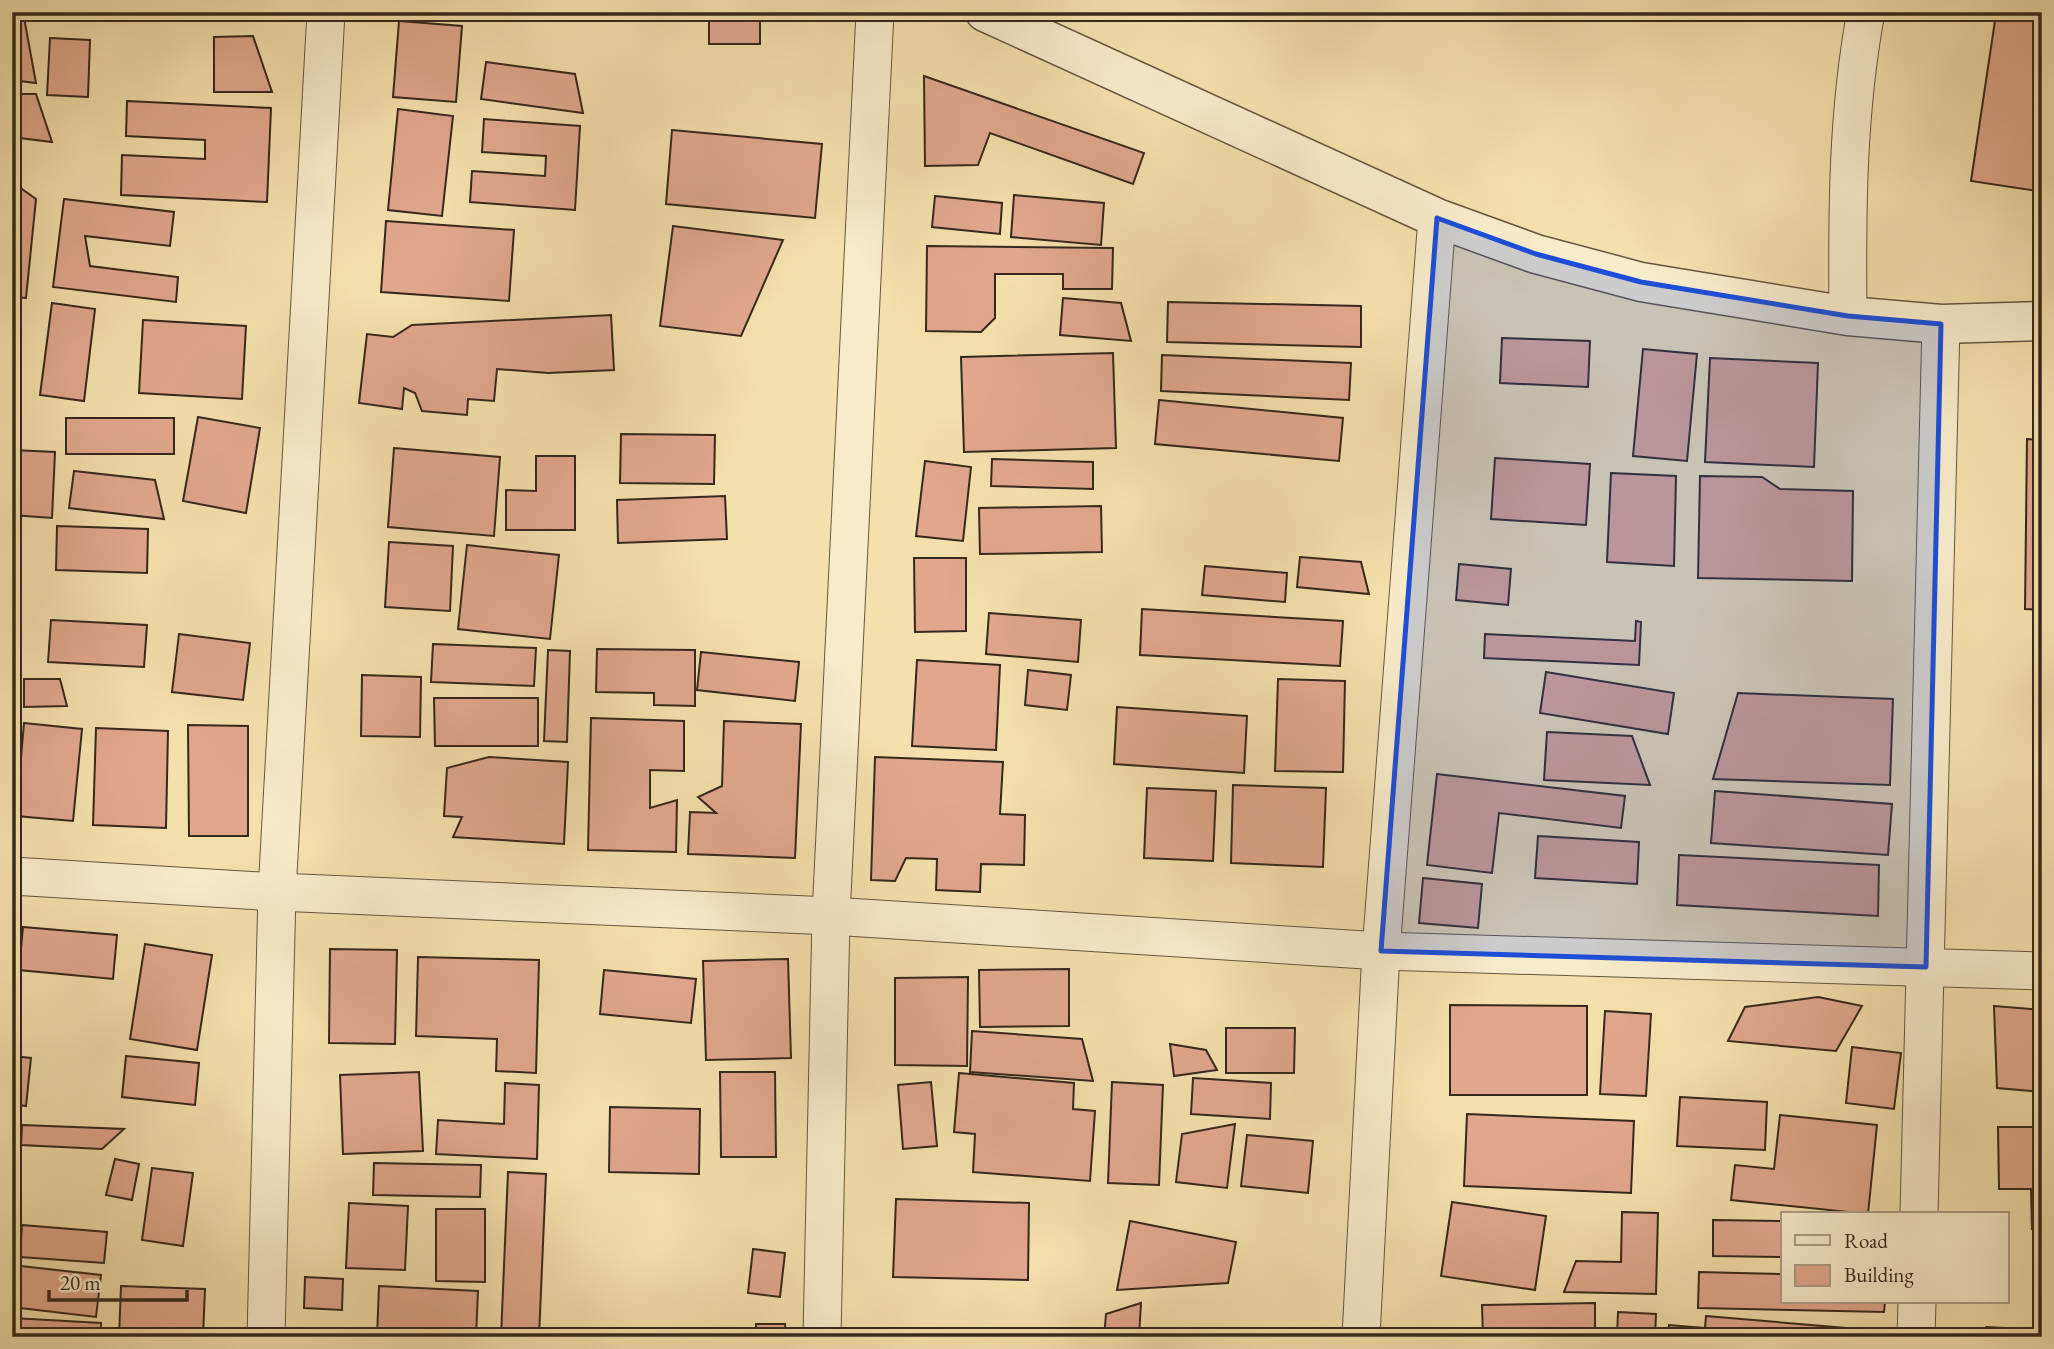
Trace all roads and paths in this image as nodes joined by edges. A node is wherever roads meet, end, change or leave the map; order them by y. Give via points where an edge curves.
1 (326, 12) edge
2 (875, 12) edge
3 (985, 12) edge
4 (1866, 12) edge
5 (1437, 218) junction
6 (1848, 316) junction
7 (2041, 316) edge
8 (1941, 324) junction
9 (12, 876) edge
10 (277, 892) junction
11 (831, 916) junction
12 (1381, 951) junction
13 (1926, 967) junction
14 (2042, 971) edge
15 (1920, 1212) edge
16 (1917, 1304) edge
17 (267, 1337) edge
18 (822, 1337) edge
19 (1361, 1337) edge
20 (1916, 1337) edge

1 - 10 street
2 - 11 street
3 - 5 street
4 - 6 street via 1857,61 1847,190
5 - 6 street via 1536,254 1641,282
5 - 12 street
6 - 8 street
7 - 8 street
8 - 13 street
9 - 10 street
10 - 11 street
10 - 17 street
11 - 12 street
11 - 18 street
12 - 13 street
12 - 19 street
13 - 14 street
13 - 15 street
16 - 20 street

